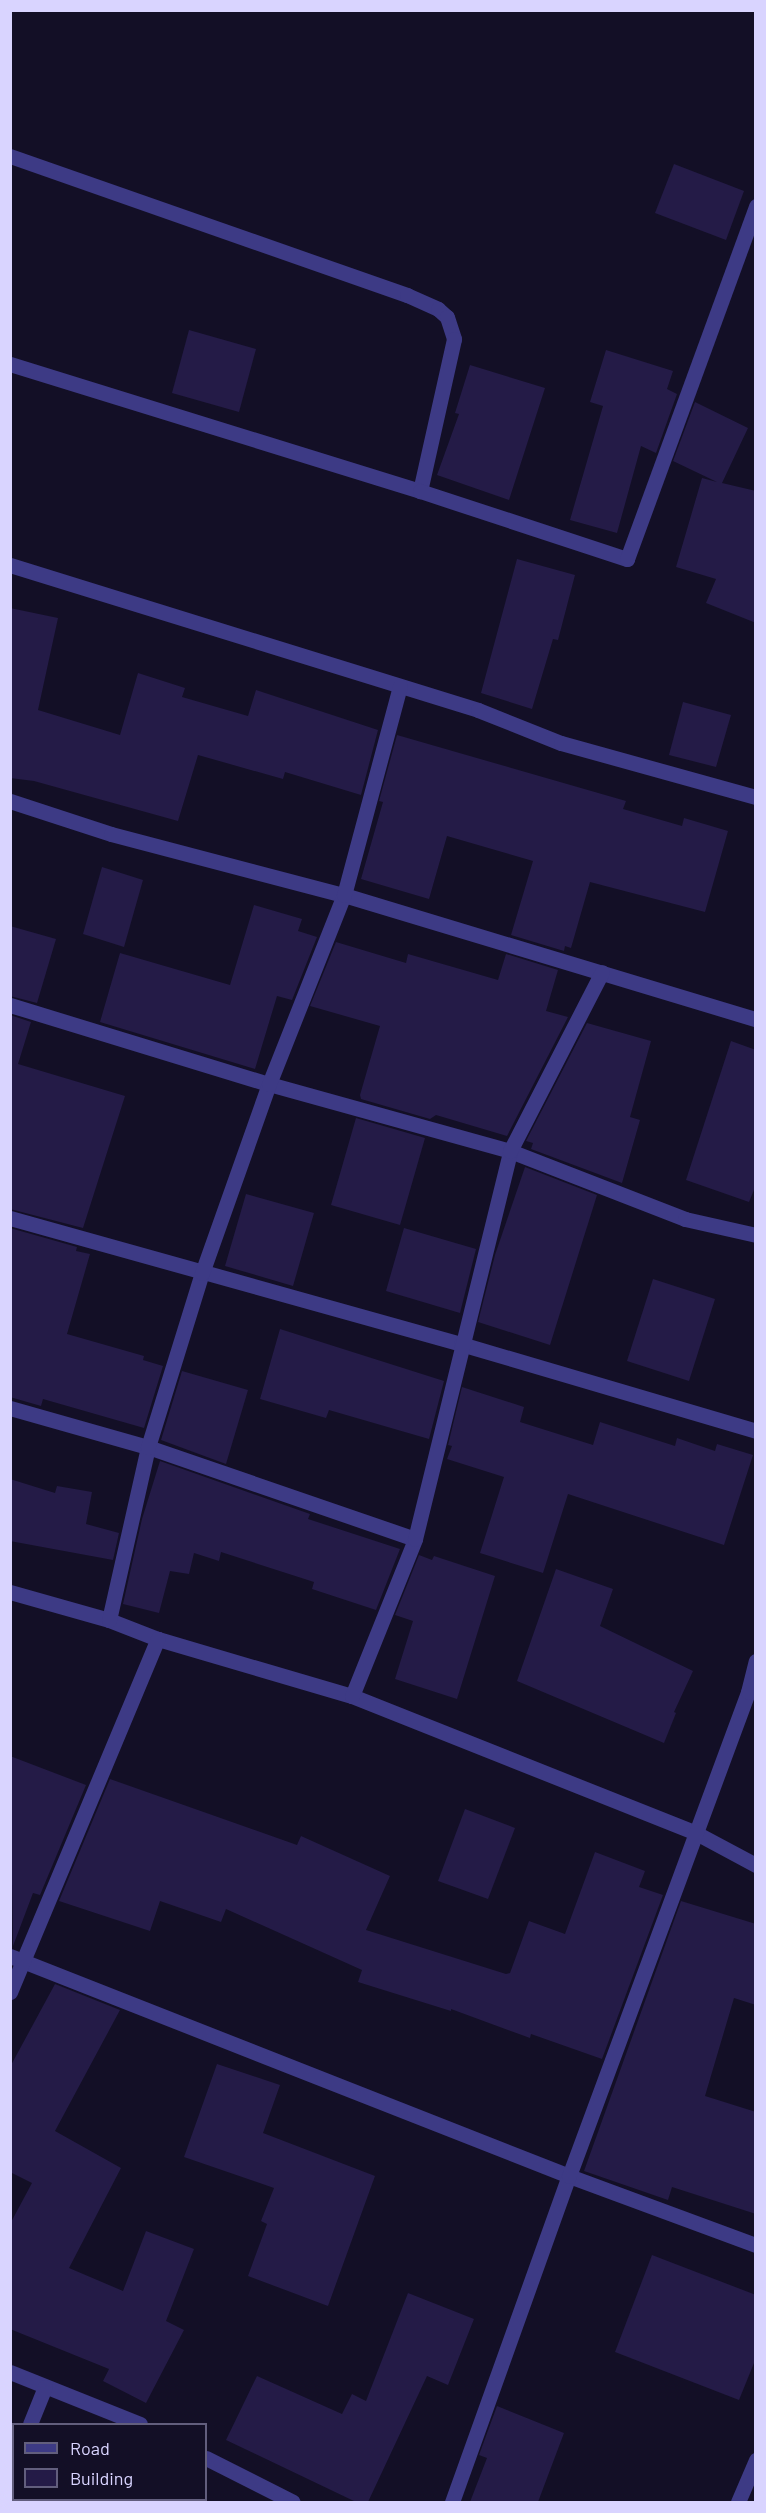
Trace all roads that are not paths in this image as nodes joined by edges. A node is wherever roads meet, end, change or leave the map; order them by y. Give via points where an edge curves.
1 (10, 156) edge
2 (756, 206) edge
3 (10, 364) edge
4 (420, 491) junction
5 (10, 564) edge
6 (400, 686) junction
7 (756, 797) edge
8 (10, 801) edge
9 (344, 895) junction
10 (602, 972) junction
11 (10, 1005) edge
12 (756, 1019) edge
13 (269, 1084) junction
14 (510, 1151) junction
15 (10, 1218) edge
16 (756, 1235) edge
17 (202, 1273) junction
18 (461, 1344) junction
19 (10, 1408) edge
20 (756, 1431) edge
21 (148, 1447) junction
22 (415, 1539) junction
23 (10, 1592) edge
24 (109, 1620) junction
25 (158, 1640) junction
26 (756, 1661) edge
27 (352, 1696) junction
28 (696, 1833) junction
29 (756, 1865) edge
30 (17, 1958) edge
31 (10, 1992) edge
32 (569, 2176) junction
33 (756, 2245) edge
34 (10, 2372) edge
35 (45, 2387) junction
36 (30, 2423) edge
37 (138, 2423) edge
38 (207, 2459) edge
39 (756, 2460) edge
40 (293, 2502) edge
41 (452, 2502) edge
42 (738, 2502) edge

1 - 4 street via 438,309 447,317 454,339
2 - 4 street via 627,559
3 - 4 street
5 - 6 street
6 - 7 street via 478,710 561,743
6 - 9 street
8 - 9 street via 111,834
9 - 10 street
9 - 13 street
10 - 12 street
10 - 14 street
11 - 13 street
13 - 14 street
13 - 17 street
14 - 16 street via 685,1219
14 - 18 street
15 - 17 street
17 - 18 street
17 - 21 street
18 - 20 street
18 - 22 street
19 - 21 street
21 - 22 street
21 - 24 street
22 - 27 street
23 - 24 street
24 - 25 street
25 - 27 street
25 - 30 street
26 - 28 street
27 - 28 street
28 - 29 street
28 - 32 street
30 - 31 street
30 - 32 street
32 - 33 street
32 - 41 street
34 - 35 street
35 - 36 street
35 - 37 street
38 - 40 street
39 - 42 street

